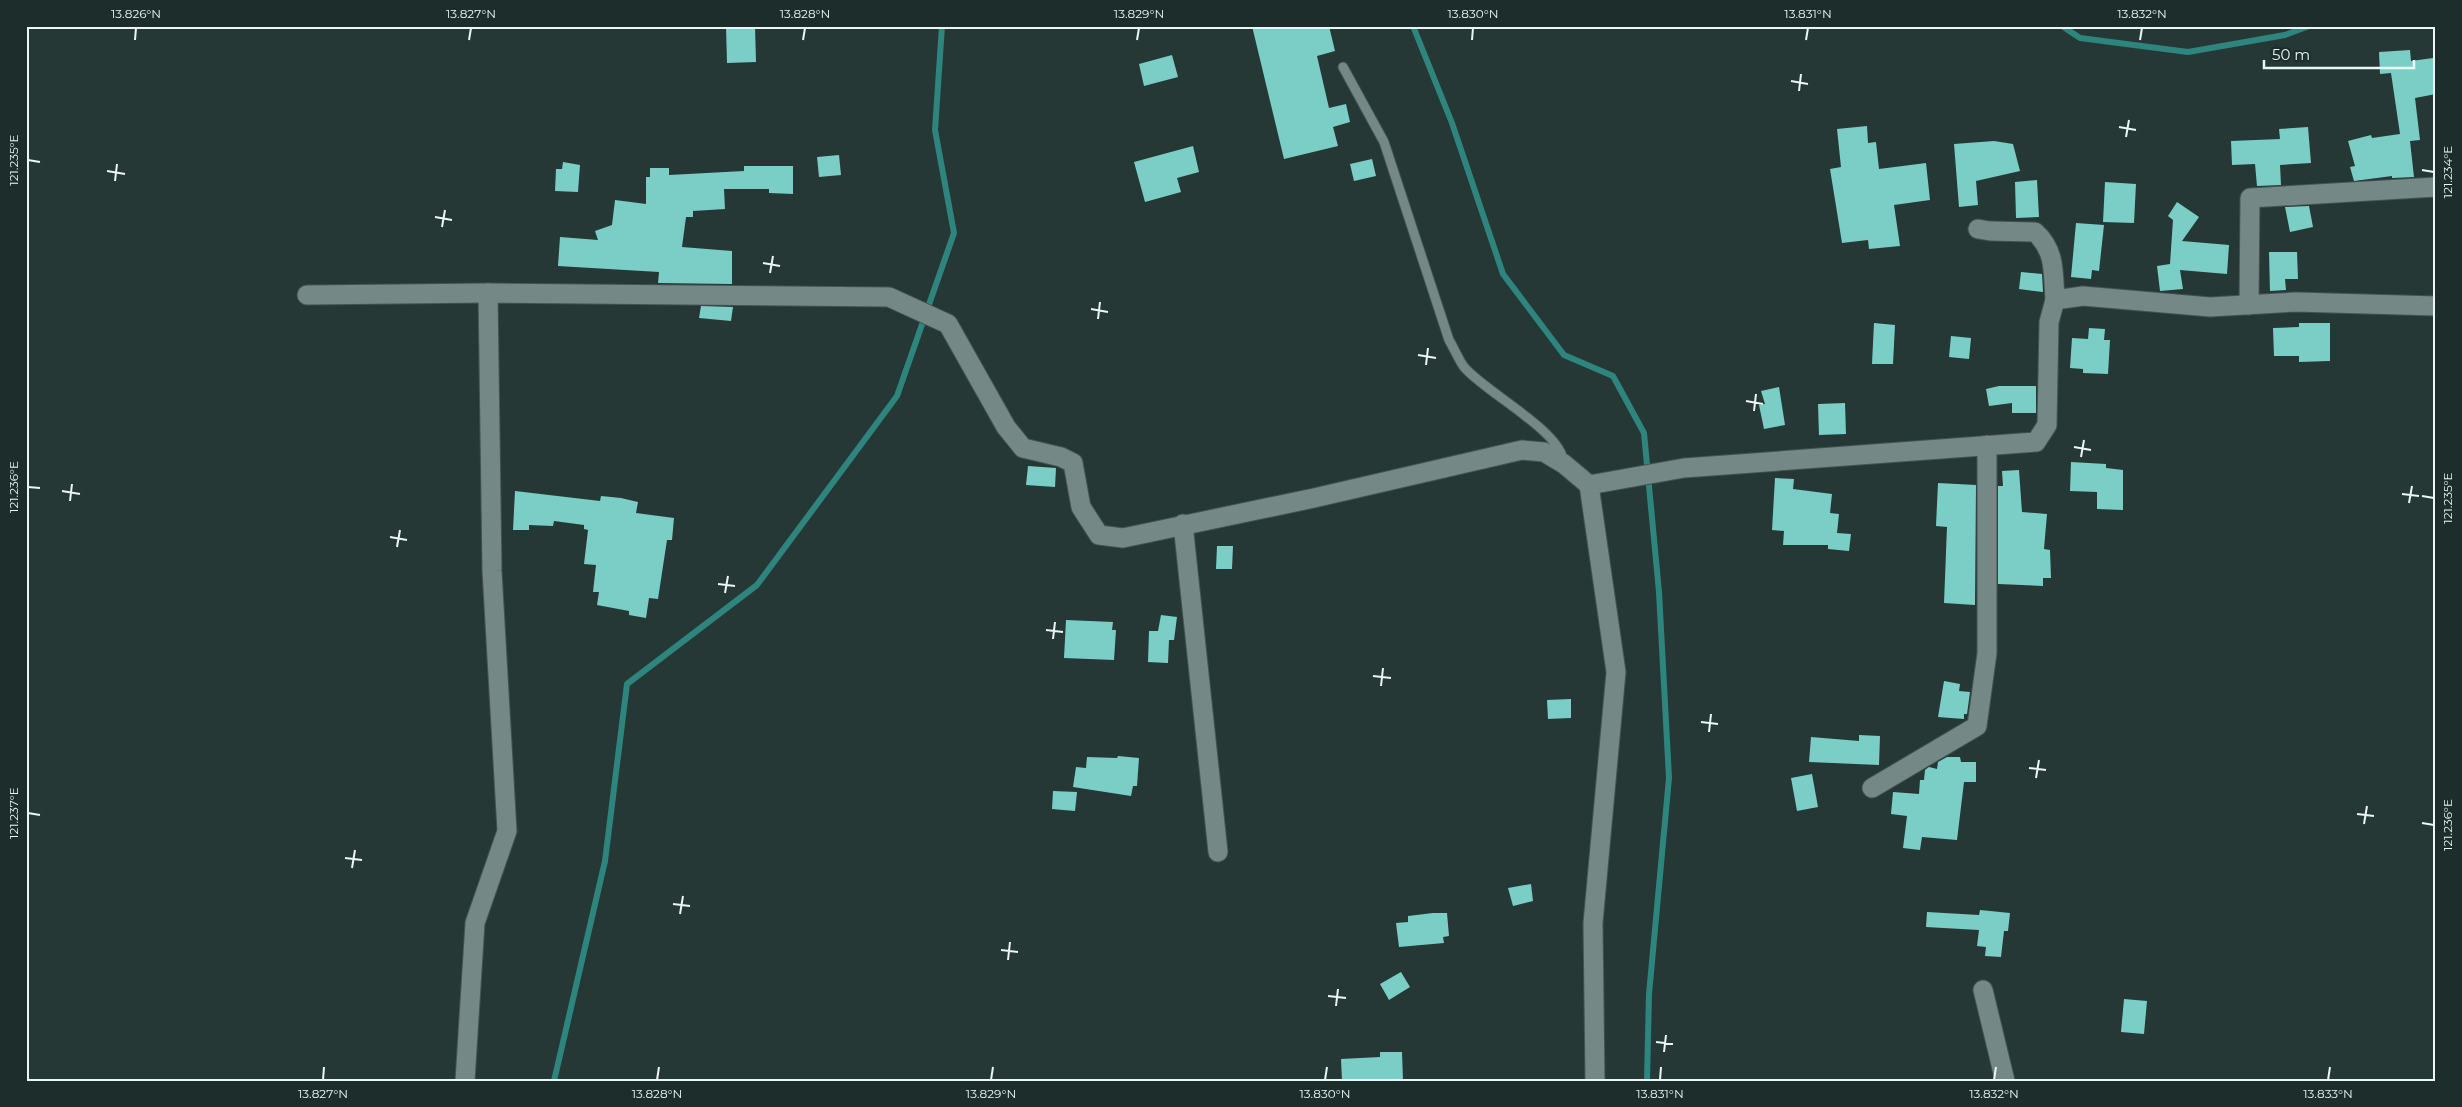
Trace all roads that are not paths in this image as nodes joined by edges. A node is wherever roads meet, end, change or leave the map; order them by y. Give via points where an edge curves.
1 (1343, 67) dead end
2 (2436, 187) edge
3 (1978, 228) dead end
4 (488, 292) junction
5 (306, 296) dead end
6 (2055, 300) junction
7 (2249, 305) junction
8 (2436, 306) edge
9 (1987, 445) junction
10 (1564, 464) junction
11 (1590, 485) junction
12 (1183, 524) junction
13 (1872, 788) dead end
14 (1218, 852) dead end
15 (1983, 990) dead end
16 (465, 1081) edge
17 (1595, 1081) edge
18 (2005, 1081) edge

1 - 10 lane via 1384,142 1449,340 1464,367 1540,429 1562,453
2 - 7 street via 2250,198
3 - 6 street via 2035,232 2047,242 2053,264
4 - 5 street
4 - 12 street via 889,297 948,324 1006,427 1023,448 1072,462 1081,507 1100,535 1123,538
4 - 16 street via 492,571 507,830 475,923
6 - 7 street via 2083,296 2210,307
6 - 9 street via 2049,322 2047,426 2036,442
7 - 8 street via 2296,302
9 - 11 street via 1684,468
9 - 13 street via 1987,653 1977,726
10 - 11 street
10 - 12 street via 1544,452 1522,450 1314,498
11 - 17 street via 1616,672 1594,923
12 - 14 street
15 - 18 street

